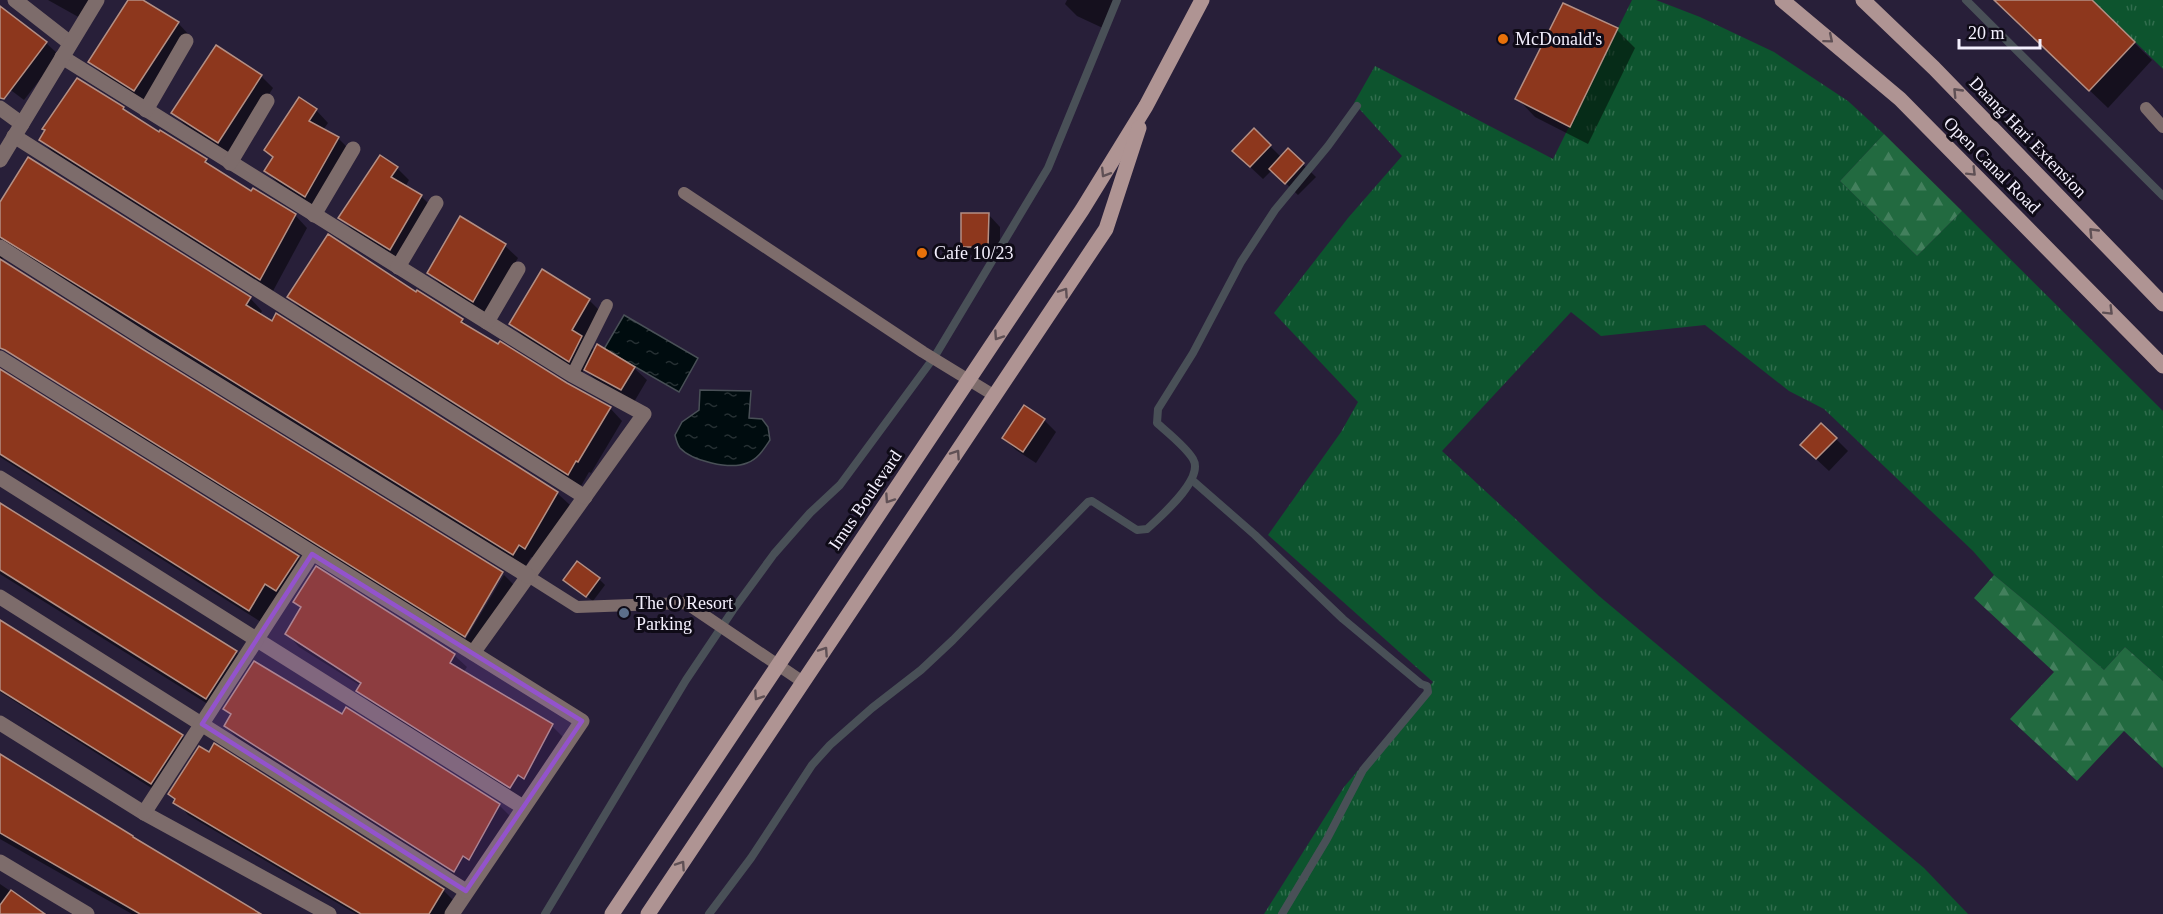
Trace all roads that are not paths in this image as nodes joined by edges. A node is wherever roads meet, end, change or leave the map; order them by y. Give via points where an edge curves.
1 (15, 0) edge
2 (97, 0) edge
3 (1202, 0) edge
4 (1785, 0) edge
5 (1863, 0) edge
6 (186, 41) dead end
7 (70, 44) junction
8 (62, 57) junction
9 (267, 101) dead end
10 (1146, 106) junction
11 (0, 108) edge
12 (2146, 108) dead end
13 (146, 111) junction
14 (2163, 127) edge
15 (18, 130) junction
16 (353, 149) dead end
17 (0, 160) edge
18 (230, 163) junction
19 (684, 193) dead end
20 (436, 203) dead end
21 (314, 214) junction
22 (0, 247) edge
23 (398, 267) junction
24 (518, 268) dead end
25 (2163, 304) edge
26 (607, 305) dead end
27 (487, 322) junction
28 (0, 358) edge
29 (2163, 366) edge
30 (572, 375) junction
31 (968, 380) junction
32 (995, 396) junction
33 (0, 478) edge
34 (585, 497) junction
35 (312, 554) junction
36 (528, 576) junction
37 (0, 597) edge
38 (256, 640) junction
39 (473, 653) junction
40 (778, 665) junction
41 (803, 682) junction
42 (0, 723) edge
43 (202, 724) junction
44 (523, 807) junction
45 (144, 813) junction
46 (1, 866) edge
47 (466, 891) junction
48 (321, 912) edge
49 (87, 914) edge
50 (452, 914) edge
51 (612, 914) edge
52 (648, 914) edge

1 - 7 street
2 - 7 street
3 - 10 main road, Imus Boulevard
4 -> 29 main road, Open Canal Road via 1900,99
25 -> 5 main road, Daang Hari Extension
6 - 13 street
7 - 8 street
8 - 13 street
8 - 15 street
9 - 18 street
10 -> 31 main road, Imus Boulevard
32 -> 10 main road, Imus Boulevard via 1106,229
11 - 15 street
12 - 14 lane
13 - 18 street
15 - 17 street
15 - 34 street
16 - 21 street
18 - 21 street
19 - 31 lane
20 - 23 street
21 - 23 street
22 - 36 street
23 - 27 street
24 - 27 street
26 - 30 lane
27 - 30 street
28 - 35 street
30 - 34 street via 644,414
31 - 32 lane
31 -> 40 main road, Imus Boulevard
41 -> 32 main road, Imus Boulevard
33 - 38 street
34 - 36 street
35 - 38 street
35 - 39 street
36 - 39 street
36 - 40 lane via 577,607 686,603
37 - 43 street
38 - 43 street
38 - 44 street
39 - 44 street via 582,721
40 - 41 lane
40 -> 51 main road, Imus Boulevard
52 -> 41 main road, Imus Boulevard
42 - 45 street
43 - 45 street
43 - 47 street
44 - 47 street
45 - 48 street
46 - 49 street
47 - 50 street

